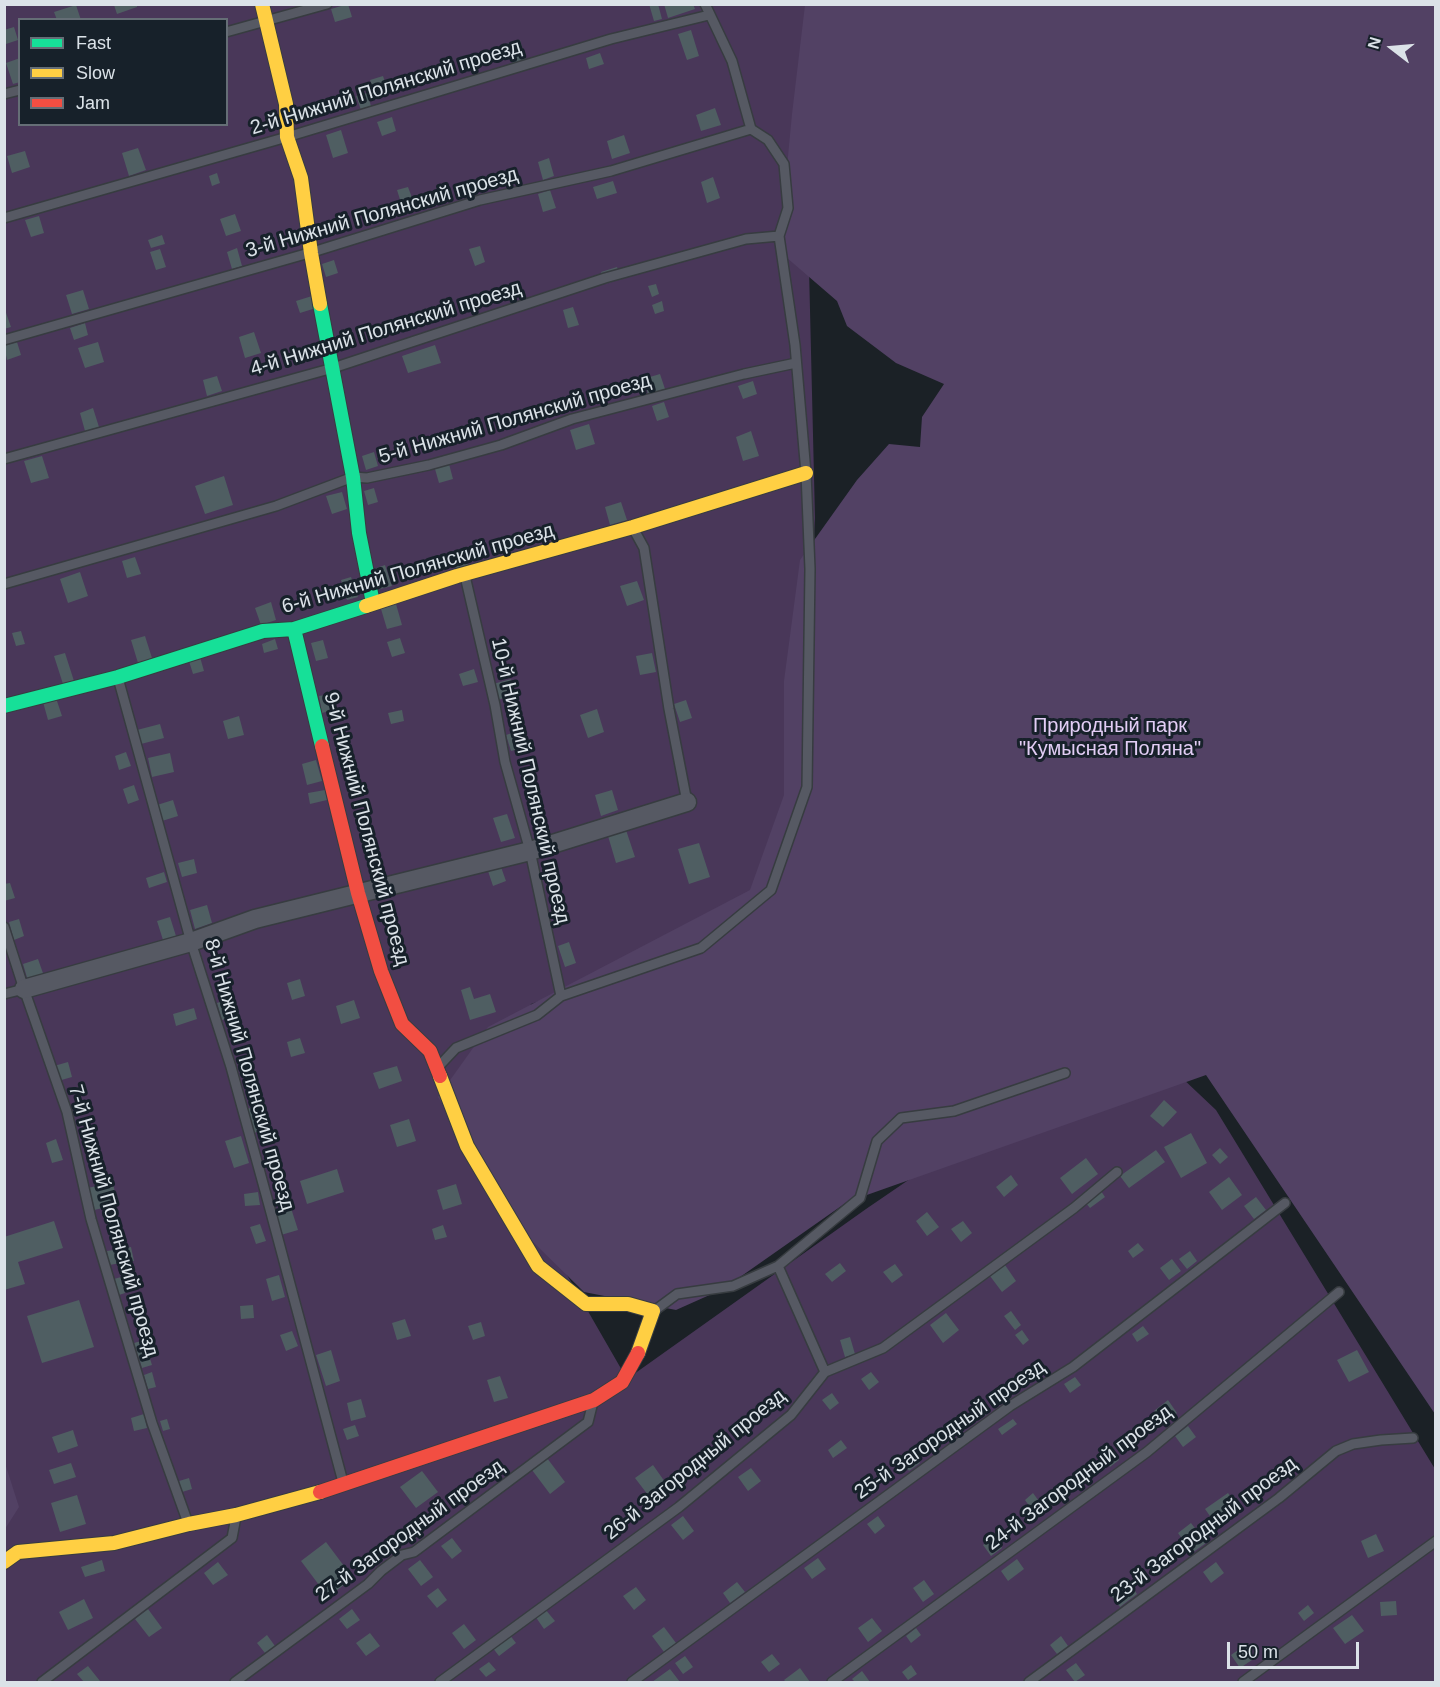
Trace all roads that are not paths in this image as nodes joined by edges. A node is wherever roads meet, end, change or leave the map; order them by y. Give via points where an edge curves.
1 (262, 4) edge
2 (327, 4) edge
3 (705, 4) edge
4 (709, 15) junction
5 (266, 21) junction
6 (228, 31) edge
7 (751, 129) junction
8 (287, 137) junction
9 (4, 218) edge
10 (779, 236) junction
11 (311, 253) junction
12 (4, 340) edge
13 (796, 363) junction
14 (333, 368) junction
15 (4, 459) edge
16 (806, 473) junction
17 (353, 477) junction
18 (633, 527) junction
19 (464, 574) junction
20 (4, 584) edge
21 (373, 603) junction
22 (294, 629) junction
23 (117, 677) junction
24 (4, 706) edge
25 (687, 802) joint
26 (530, 851) junction
27 (358, 893) junction
28 (4, 927) edge
29 (191, 942) junction
30 (24, 989) junction
31 (4, 994) edge
32 (561, 996) junction
33 (436, 1069) junction
34 (1065, 1073) dead end
35 (1117, 1172) dead end
36 (1285, 1203) dead end
37 (778, 1266) junction
38 (1339, 1292) dead end
39 (653, 1311) junction
40 (825, 1372) junction
41 (594, 1400) junction
42 (1413, 1438) dead end
43 (344, 1485) junction
44 (236, 1515) junction
45 (189, 1524) junction
46 (1436, 1541) edge
47 (4, 1562) edge
48 (42, 1683) edge
49 (235, 1683) edge
50 (440, 1683) edge
51 (632, 1683) edge
52 (832, 1683) edge
53 (1029, 1683) edge
54 (1243, 1683) edge

1 - 5 street
2 - 5 lane
3 - 4 lane
4 - 7 lane via 732,61
4 - 8 lane, 2-й Нижний Полянский проезд via 611,39
5 - 6 lane
5 - 8 street via 286,104
7 - 10 lane via 768,140 784,164 788,208
7 - 11 lane, 3-й Нижний Полянский проезд via 611,171 480,200
8 - 9 lane, 2-й Нижний Полянский проезд
8 - 11 street via 302,178
10 - 13 lane
10 - 14 lane, 4-й Нижний Полянский проезд via 746,239 605,278
11 - 12 lane, 3-й Нижний Полянский проезд
11 - 14 street
13 - 16 lane
13 - 17 lane, 5-й Нижний Полянский проезд via 572,418 501,445 429,465 367,478
14 - 15 lane, 4-й Нижний Полянский проезд
14 - 17 street
16 - 18 street, 6-й Нижний Полянский проезд
16 - 32 lane via 810,569 807,787 771,890 701,948
17 - 20 lane, 5-й Нижний Полянский проезд via 276,506
17 - 21 street
18 - 19 street, 6-й Нижний Полянский проезд
18 - 25 lane via 644,548
19 - 21 street, 6-й Нижний Полянский проезд
19 - 26 lane, 10-й Нижний Полянский проезд via 505,762
21 - 22 street, 6-й Нижний Полянский проезд
22 - 23 street, 6-й Нижний Полянский проезд via 263,631
22 - 27 street, 9-й Нижний Полянский проезд
23 - 24 street, 6-й Нижний Полянский проезд
23 - 29 lane, 8-й Нижний Полянский проезд
25 - 26 street
26 - 27 street
26 - 32 lane, 10-й Нижний Полянский проезд
27 - 29 street via 255,919
27 - 33 street, 9-й Нижний Полянский проезд via 402,1024 430,1051
28 - 30 lane, 7-й Нижний Полянский проезд
29 - 30 street
29 - 43 lane, 8-й Нижний Полянский проезд via 243,1111
30 - 31 lane
30 - 45 lane, 7-й Нижний Полянский проезд via 67,1112 91,1219 152,1423
32 - 33 lane via 537,1015 456,1048
33 - 39 street, 9-й Нижний Полянский проезд via 467,1146 538,1266 586,1304 628,1304
34 - 37 lane via 954,1111 901,1118 877,1140 860,1198
35 - 40 lane, 26-й Загородный проезд via 883,1348
36 - 51 lane, 25-й Загородный проезд via 1073,1367 1010,1406
37 - 39 lane via 733,1286 677,1294
37 - 40 lane
38 - 52 lane, 24-й Загородный проезд via 1147,1452
39 - 41 street via 642,1346 622,1382
40 - 50 lane, 26-й Загородный проезд via 791,1415 679,1507
41 - 43 street
41 - 49 lane, 27-й Загородный проезд via 588,1422 414,1552 402,1555
42 - 53 lane, 23-й Загородный проезд via 1353,1444 1336,1452
43 - 44 street
44 - 45 street
44 - 48 lane via 232,1538
45 - 47 street via 114,1543 18,1552
46 - 54 lane

